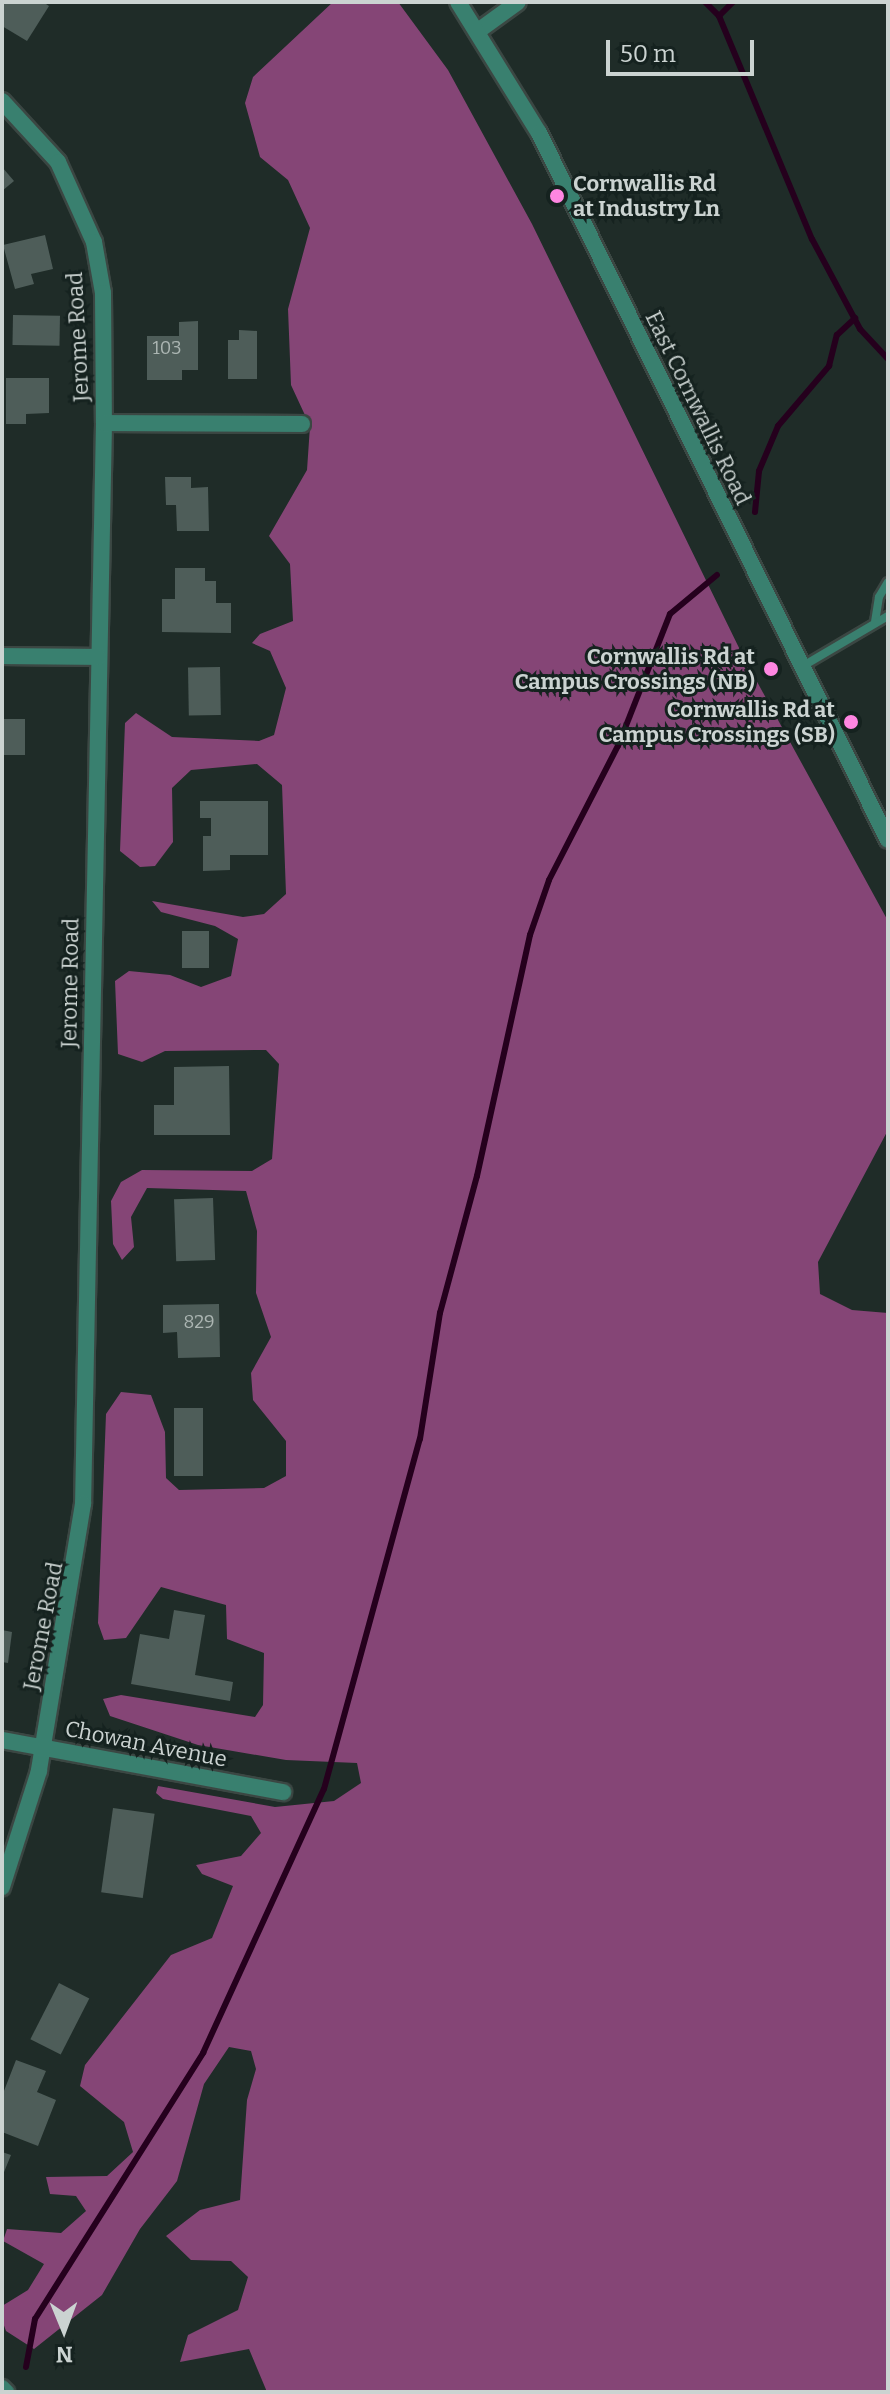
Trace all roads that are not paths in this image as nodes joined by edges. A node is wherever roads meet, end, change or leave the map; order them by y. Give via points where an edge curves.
1 (458, 2) edge
2 (518, 2) edge
3 (478, 31) junction
4 (2, 101) edge
5 (104, 423) junction
6 (302, 424) dead end
7 (888, 582) edge
8 (888, 616) edge
9 (875, 622) junction
10 (2, 656) edge
11 (98, 657) junction
12 (802, 667) junction
13 (888, 840) edge
14 (2, 1740) edge
15 (43, 1747) junction
16 (283, 1792) dead end
17 (2, 1887) edge

1 - 3 street, East Cornwallis Road
2 - 3 street
3 - 12 street, East Cornwallis Road via 539,133
4 - 5 street, Jerome Road via 58,162 94,242 103,293
5 - 6 street
5 - 11 street, Jerome Road
7 - 9 lane
8 - 9 lane
9 - 12 lane
10 - 11 street
11 - 15 street, Jerome Road via 83,1504
12 - 13 street, East Cornwallis Road
14 - 15 street, Chowan Avenue
15 - 16 street, Chowan Avenue
15 - 17 street, Jerome Road via 26,1822

